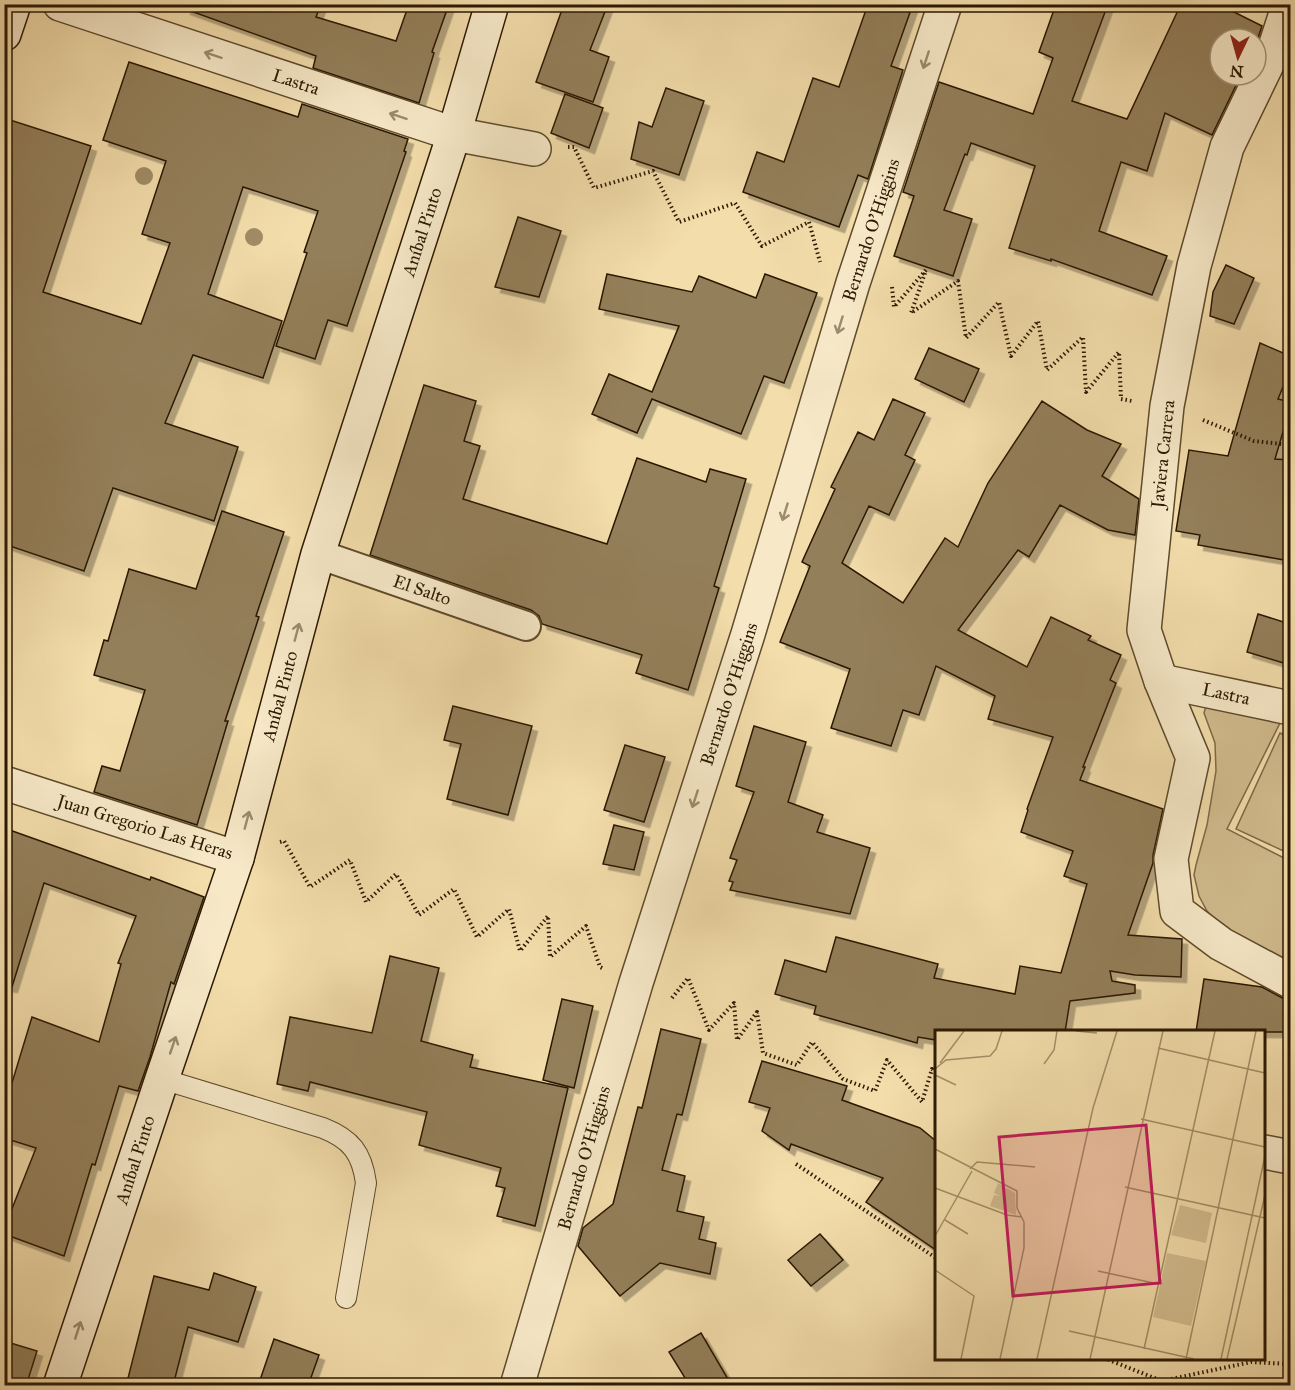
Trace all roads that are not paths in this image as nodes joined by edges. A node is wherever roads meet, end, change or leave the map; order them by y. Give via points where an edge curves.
1 (14, 4) edge
2 (60, 4) edge
3 (492, 4) edge
4 (945, 4) edge
5 (1289, 4) edge
6 (4, 34) edge
7 (454, 134) junction
8 (534, 149) dead end
9 (318, 554) junction
10 (526, 626) dead end
11 (1161, 681) junction
12 (1290, 708) edge
13 (4, 783) edge
14 (237, 858) junction
15 (1290, 981) edge
16 (162, 1079) junction
17 (1265, 1152) edge
18 (1290, 1157) edge
19 (346, 1299) dead end
20 (60, 1386) edge
21 (517, 1386) edge

1 - 6 street
7 -> 2 street, Lastra
3 - 7 street, Aníbal Pinto
4 -> 21 street, Bernardo O'Higgins via 853,283 748,634 636,983
5 - 11 street, Javiera Carrera via 1274,50 1227,147 1194,266 1167,406 1144,630
7 - 8 street, Lastra
7 - 9 street, Aníbal Pinto
9 - 10 street, El Salto
14 -> 9 street, Aníbal Pinto
11 - 12 street, Lastra
11 - 15 street, Javiera Carrera via 1193,758 1171,859 1177,911 1221,944
13 - 14 street, Juan Gregorio Las Heras
16 -> 14 street, Aníbal Pinto
16 - 19 lane via 323,1128 347,1140 363,1166 366,1183
20 -> 16 street, Aníbal Pinto
17 - 18 street

